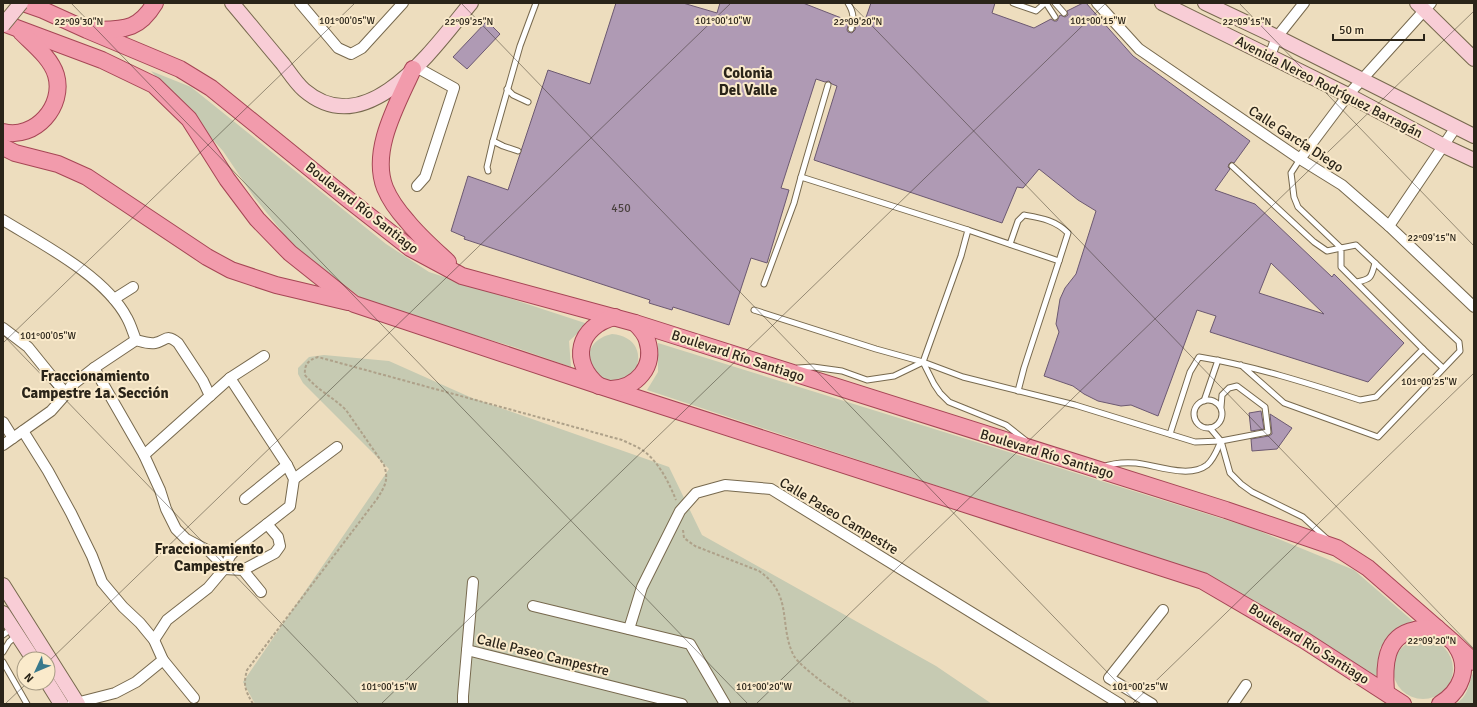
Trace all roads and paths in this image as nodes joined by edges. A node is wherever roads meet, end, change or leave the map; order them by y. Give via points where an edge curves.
1 (22, 3) edge
2 (156, 3) edge
3 (232, 3) edge
4 (300, 3) edge
5 (403, 3) edge
6 (471, 3) edge
7 (536, 3) edge
8 (848, 3) edge
9 (1013, 3) edge
10 (1046, 3) edge
11 (1055, 3) edge
12 (1098, 3) edge
13 (1162, 3) edge
14 (1205, 3) edge
15 (1304, 3) edge
16 (1424, 5) edge
17 (37, 6) edge
18 (1064, 13) dead end
19 (1055, 17) dead end
20 (8, 25) edge
21 (851, 29) dead end
22 (87, 30) junction
23 (1277, 37) junction
24 (1270, 56) junction
25 (1474, 59) edge
26 (415, 68) junction
27 (1362, 79) junction
28 (828, 85) dead end
29 (507, 89) junction
30 (1348, 95) junction
31 (528, 102) dead end
32 (1456, 127) junction
33 (3, 132) edge
34 (1474, 136) edge
35 (493, 141) junction
36 (1444, 146) junction
37 (3, 147) edge
38 (518, 151) dead end
39 (1300, 159) junction
40 (1474, 160) edge
41 (1232, 166) dead end
42 (488, 171) dead end
43 (801, 177) junction
44 (417, 186) dead end
45 (3, 220) edge
46 (1389, 226) junction
47 (968, 230) junction
48 (1010, 244) junction
49 (1341, 248) junction
50 (1059, 261) junction
51 (1375, 263) junction
52 (462, 276) junction
53 (1357, 282) junction
54 (764, 284) dead end
55 (133, 287) dead end
56 (114, 299) junction
57 (354, 304) junction
58 (1474, 307) edge
59 (754, 310) dead end
60 (615, 317) junction
61 (635, 323) junction
62 (3, 328) edge
63 (136, 340) junction
64 (1422, 349) junction
65 (264, 356) dead end
66 (1218, 360) junction
67 (923, 362) junction
68 (1242, 366) junction
69 (94, 368) junction
70 (1443, 368) junction
71 (781, 370) junction
72 (230, 378) junction
73 (604, 387) junction
74 (1018, 391) junction
75 (66, 394) junction
76 (210, 396) junction
77 (1204, 401) junction
78 (1220, 407) junction
79 (3, 422) edge
80 (1210, 428) junction
81 (23, 431) junction
82 (1170, 434) junction
83 (13, 438) junction
84 (1221, 441) junction
85 (3, 445) edge
86 (337, 447) dead end
87 (1040, 452) junction
88 (144, 455) junction
89 (287, 465) junction
90 (1095, 469) junction
91 (294, 479) junction
92 (245, 499) dead end
93 (680, 511) junction
94 (267, 524) junction
95 (1337, 548) junction
96 (224, 569) junction
97 (244, 570) junction
98 (473, 582) dead end
99 (3, 585) edge
100 (261, 592) dead end
101 (532, 606) dead end
102 (1163, 610) dead end
103 (3, 614) edge
104 (27, 622) junction
105 (1437, 628) junction
106 (628, 629) junction
107 (11, 632) edge
108 (154, 640) junction
109 (1453, 642) junction
110 (467, 650) junction
111 (26, 651) edge
112 (3, 652) edge
113 (1474, 652) edge
114 (163, 660) junction
115 (3, 662) edge
116 (1474, 662) edge
117 (1246, 685) dead end
118 (53, 691) edge
119 (1386, 692) junction
120 (194, 698) dead end
121 (76, 703) edge
122 (27, 704) edge
123 (61, 704) edge
124 (253, 704) edge
125 (463, 704) edge
126 (682, 704) edge
127 (725, 704) edge
128 (854, 704) edge
129 (1120, 704) edge
130 (1152, 704) edge
131 (1233, 704) edge
132 (1403, 704) edge
133 (1440, 704) edge

1 - 17 main road, Boulevard Río Santiago
1 - 20 street, bridge
2 - 22 main road via 143,20 132,26 116,30
3 - 26 street via 304,90 332,106 346,107 366,103 386,93
4 - 5 street via 338,48 351,54 362,48
6 - 26 street
7 - 29 lane
8 - 21 lane via 854,17
9 - 10 lane via 1032,11 1040,9
10 - 19 lane
11 - 18 lane
12 - 39 street, Calle García Diego via 1139,49
13 - 24 street, Avenida Nereo Rodríguez Barragán
14 - 23 street, Avenida Nereo Rodríguez Barragán
15 - 23 street
16 - 25 street
16 - 27 street
17 - 22 main road, Boulevard Río Santiago
20 - 33 main road via 39,51 49,63 56,75 57,92 47,117 37,126 22,131
20 - 57 main road, Boulevard Río Santiago via 102,60 154,85 189,119 227,179 257,219 290,253
22 - 52 main road, Boulevard Río Santiago via 180,68 211,88 410,248
23 - 24 street
23 - 27 street, Avenida Nereo Rodríguez Barragán
24 - 30 street, Avenida Nereo Rodríguez Barragán
26 - 44 street via 454,88 425,177
26 - 52 main road via 386,131 381,169 385,187 407,222
27 - 30 street
27 - 32 street, Avenida Nereo Rodríguez Barragán
28 - 43 lane
29 - 31 lane
29 - 35 lane
30 - 36 street, Avenida Nereo Rodríguez Barragán
30 - 39 street
32 - 34 street, Avenida Nereo Rodríguez Barragán
32 - 36 street
35 - 38 lane
35 - 42 lane
36 - 40 street, Avenida Nereo Rodríguez Barragán
36 - 46 street
37 - 57 main road via 15,153 58,164 87,177 207,257 231,270 276,285
39 - 46 street, Calle García Diego via 1342,185
39 - 49 lane via 1291,172 1298,207
41 - 49 lane via 1314,242 1327,251
43 - 47 lane
43 - 54 lane
45 - 56 street via 88,274
46 - 58 street, Calle García Diego
47 - 48 lane
47 - 67 lane
48 - 50 lane
48 - 50 lane via 1018,221 1024,215 1049,220 1068,233
49 - 51 lane via 1356,245
49 - 53 lane via 1341,267
50 - 74 lane
51 - 53 lane via 1371,276 1367,280
51 - 70 lane via 1459,342 1460,351
52 - 60 main road, Boulevard Río Santiago
53 - 64 lane
55 - 56 street
56 - 63 street via 127,317
57 - 73 main road, Boulevard Río Santiago
59 - 67 lane via 876,350
60 - 61 main road, Boulevard Río Santiago
60 - 73 main road via 596,325 589,332 582,351 584,366 591,379
61 - 71 main road, Boulevard Río Santiago
61 - 73 main road via 647,340 649,350 645,370 630,385 620,388
62 - 75 street via 28,347
63 - 69 street
63 - 76 street via 157,343 165,338 172,338 178,343
64 - 68 lane via 1376,397 1360,400
64 - 70 lane
65 - 72 street
66 - 68 lane
66 - 77 lane
66 - 82 lane via 1199,357 1190,372
67 - 71 lane via 894,376 867,380 842,371 813,367
67 - 74 lane via 962,377
67 - 87 lane via 934,384 949,402 1006,425
68 - 70 lane via 1284,403 1378,437
69 - 75 street via 71,386
69 - 88 street
71 - 87 main road, Boulevard Río Santiago
72 - 76 street
72 - 89 street
73 - 119 main road, Boulevard Río Santiago via 1204,581
74 - 82 lane via 1075,405
75 - 81 street via 51,411
76 - 88 street
77 - 78 lane via 1213,401
77 - 80 lane via 1197,406 1194,415 1198,424
78 - 80 lane via 1221,420 1215,427
78 - 84 lane via 1222,395 1229,388 1237,386 1265,407 1268,432
79 - 83 street
80 - 84 lane
81 - 83 street
81 - 108 street via 71,513 102,582
82 - 84 lane via 1195,442
83 - 85 street
84 - 90 lane via 1216,455 1208,465 1199,470 1187,472 1135,463 1115,463
84 - 95 lane via 1230,473 1241,484 1304,517
86 - 91 street
87 - 90 main road, Boulevard Río Santiago
88 - 96 street via 176,529 186,539 208,551
89 - 91 street
89 - 92 street
90 - 95 main road, Boulevard Río Santiago
91 - 94 street via 290,506
93 - 106 street, Calle Paseo Campestre via 642,587
93 - 124 path via 671,486 654,461 645,451 622,440 318,357 310,359 306,365 305,375 312,384 346,410 384,465 386,484 247,670 244,684
93 - 128 path via 684,538 696,546 768,577 781,594 794,657
93 - 129 street, Calle Paseo Campestre via 696,493 725,485 771,489
94 - 96 street via 240,545 230,556
94 - 97 street via 278,537 280,546 275,553
95 - 105 main road, Boulevard Río Santiago via 1368,568
96 - 97 street
96 - 108 street via 208,588 167,620
97 - 100 street
98 - 110 street, Calle Paseo Campestre
99 - 104 street
101 - 106 street
102 - 130 street via 1109,678
103 - 107 street
104 - 107 lane
104 - 107 lane
104 - 121 street
105 - 109 main road, Boulevard Río Santiago
105 - 119 main road via 1415,630 1403,635 1393,644 1384,668
106 - 127 street via 690,644
107 - 111 street
107 - 112 lane
108 - 114 street
109 - 113 main road
109 - 116 main road, Boulevard Río Santiago
109 - 133 main road via 1463,663 1462,676 1458,688 1450,698
110 - 125 street, Calle Paseo Campestre
110 - 126 street, Calle Paseo Campestre
114 - 120 street
114 - 121 street via 136,682 115,693
115 - 122 lane
117 - 131 street
118 - 123 street
119 - 132 main road, Boulevard Río Santiago

